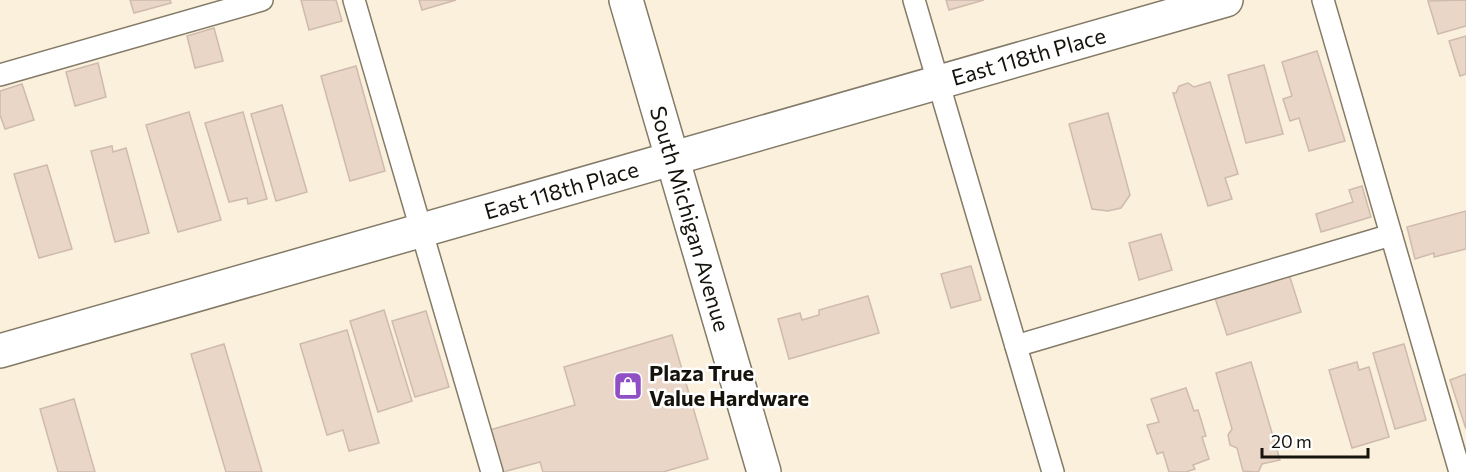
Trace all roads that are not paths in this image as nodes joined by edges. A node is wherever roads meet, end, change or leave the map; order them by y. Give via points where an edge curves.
1 (262, 0) edge
2 (354, 0) edge
3 (626, 0) edge
4 (914, 0) edge
5 (1226, 0) edge
6 (1323, 0) edge
7 (0, 75) edge
8 (938, 82) junction
9 (672, 158) junction
10 (421, 230) junction
11 (1391, 235) junction
12 (1016, 346) junction
13 (0, 351) edge
14 (492, 472) edge
15 (764, 472) edge
16 (1053, 472) edge
17 (1460, 472) edge

1 - 7 lane
2 - 10 lane
3 - 9 street, South Michigan Avenue
4 - 8 lane
5 - 8 street, East 118th Place
6 - 11 lane
8 - 9 street, East 118th Place
8 - 12 lane
9 - 10 street, East 118th Place
9 - 15 street, South Michigan Avenue
10 - 13 street, East 118th Place
10 - 14 lane
11 - 12 lane
11 - 17 lane
12 - 16 lane

